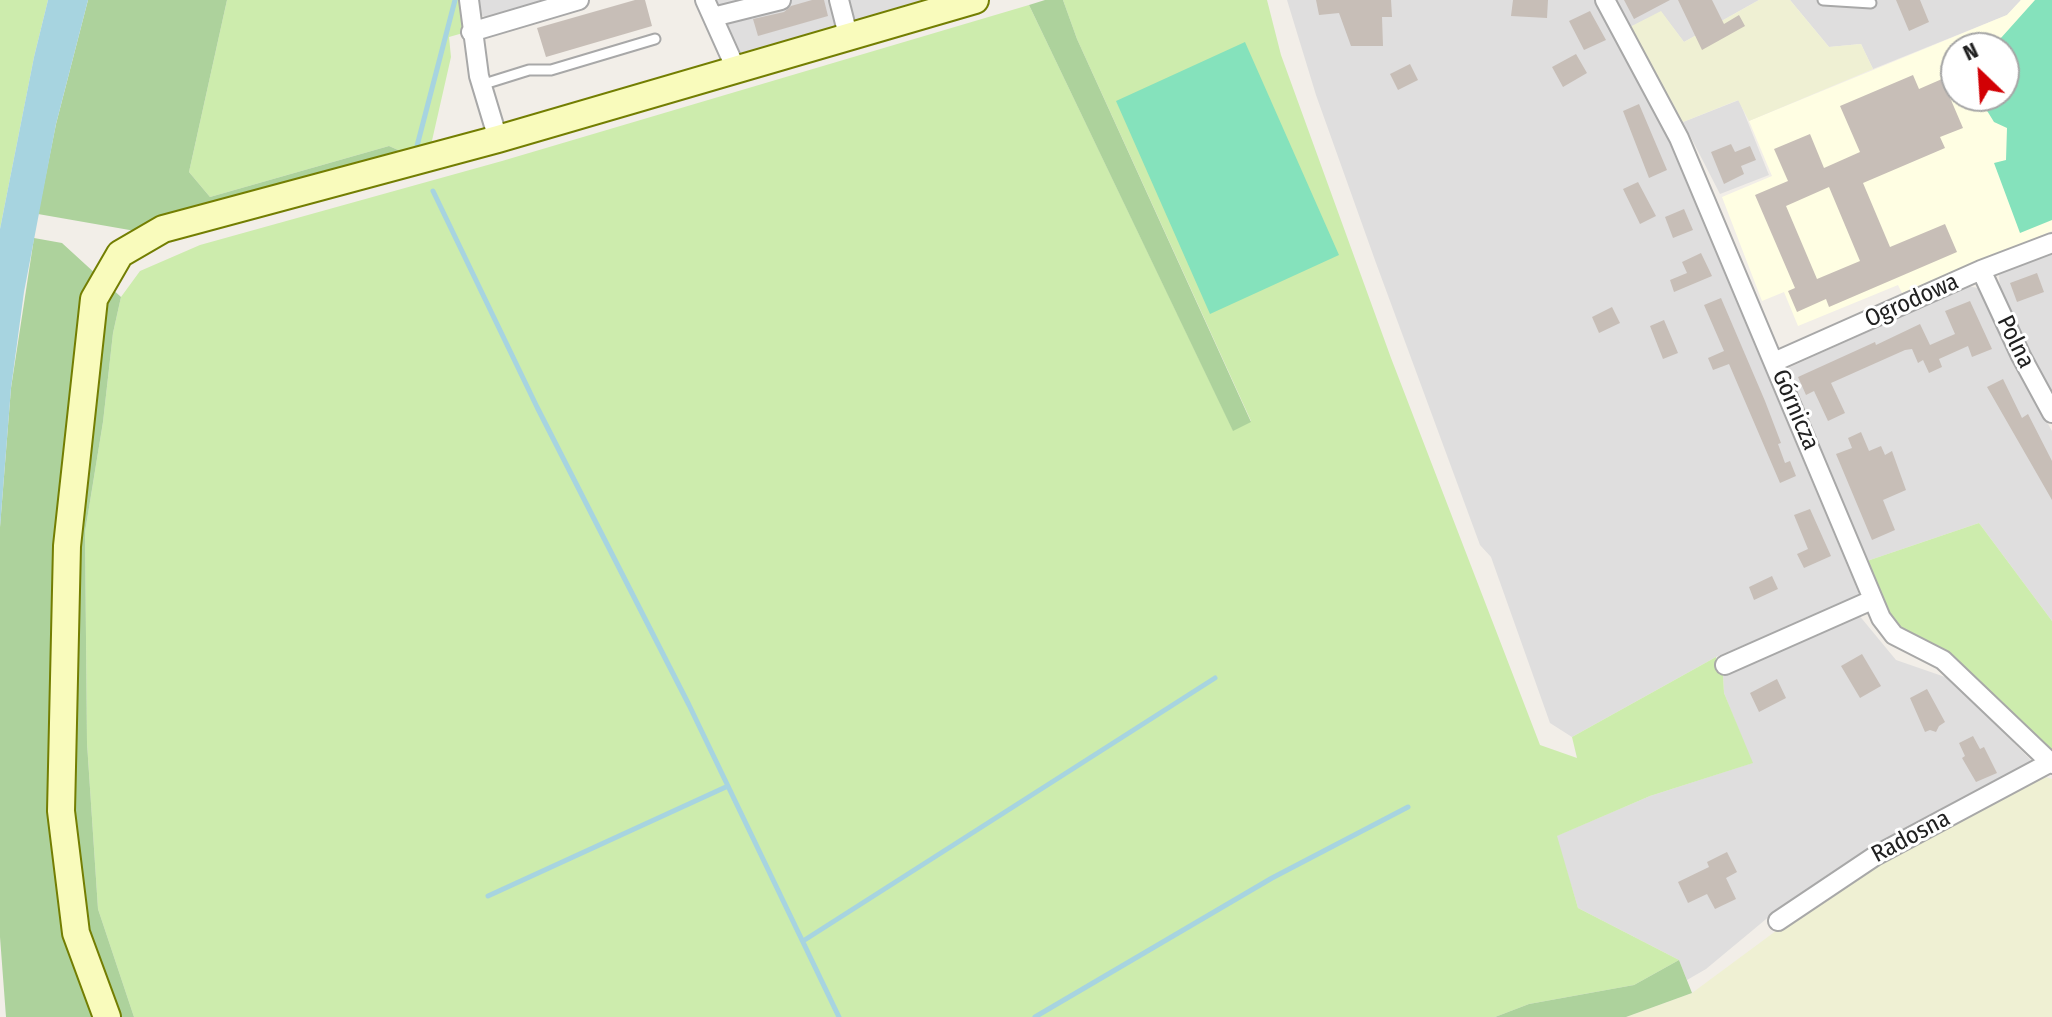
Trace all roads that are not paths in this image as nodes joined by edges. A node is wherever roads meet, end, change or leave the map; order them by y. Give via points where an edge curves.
1 (469, 0) edge
2 (579, 0) edge
3 (705, 0) edge
4 (781, 0) edge
5 (839, 0) edge
6 (975, 0) edge
7 (1605, 0) edge
8 (1823, 0) edge
9 (1871, 3) dead end
10 (948, 4) edge
11 (539, 6) edge
12 (713, 17) junction
13 (471, 32) junction
14 (848, 35) junction
15 (655, 39) dead end
16 (736, 69) junction
17 (481, 85) junction
18 (498, 139) junction
19 (2052, 243) edge
20 (1981, 270) junction
21 (1774, 362) junction
22 (2052, 413) edge
23 (1872, 600) junction
24 (1725, 665) dead end
25 (2051, 763) edge
26 (1778, 921) dead end
27 (107, 1017) edge

1 - 13 street
2 - 11 street
3 - 12 street
4 - 12 street
5 - 14 street
6 - 10 street
7 - 21 street, Górnicza via 1679,138
8 - 9 lane
10 - 14 street
11 - 13 street
12 - 16 street
13 - 17 street
14 - 16 street
15 - 17 lane
16 - 18 street
17 - 18 street
18 - 27 street via 163,229 120,254 94,299 67,546 61,811 76,933
19 - 20 street, Ogrodowa
20 - 21 street, Ogrodowa
20 - 22 street, Polna
21 - 23 street, Górnicza
23 - 24 street
23 - 25 street, Górnicza via 1894,635 1943,660
25 - 26 street, Radosna via 1875,856

